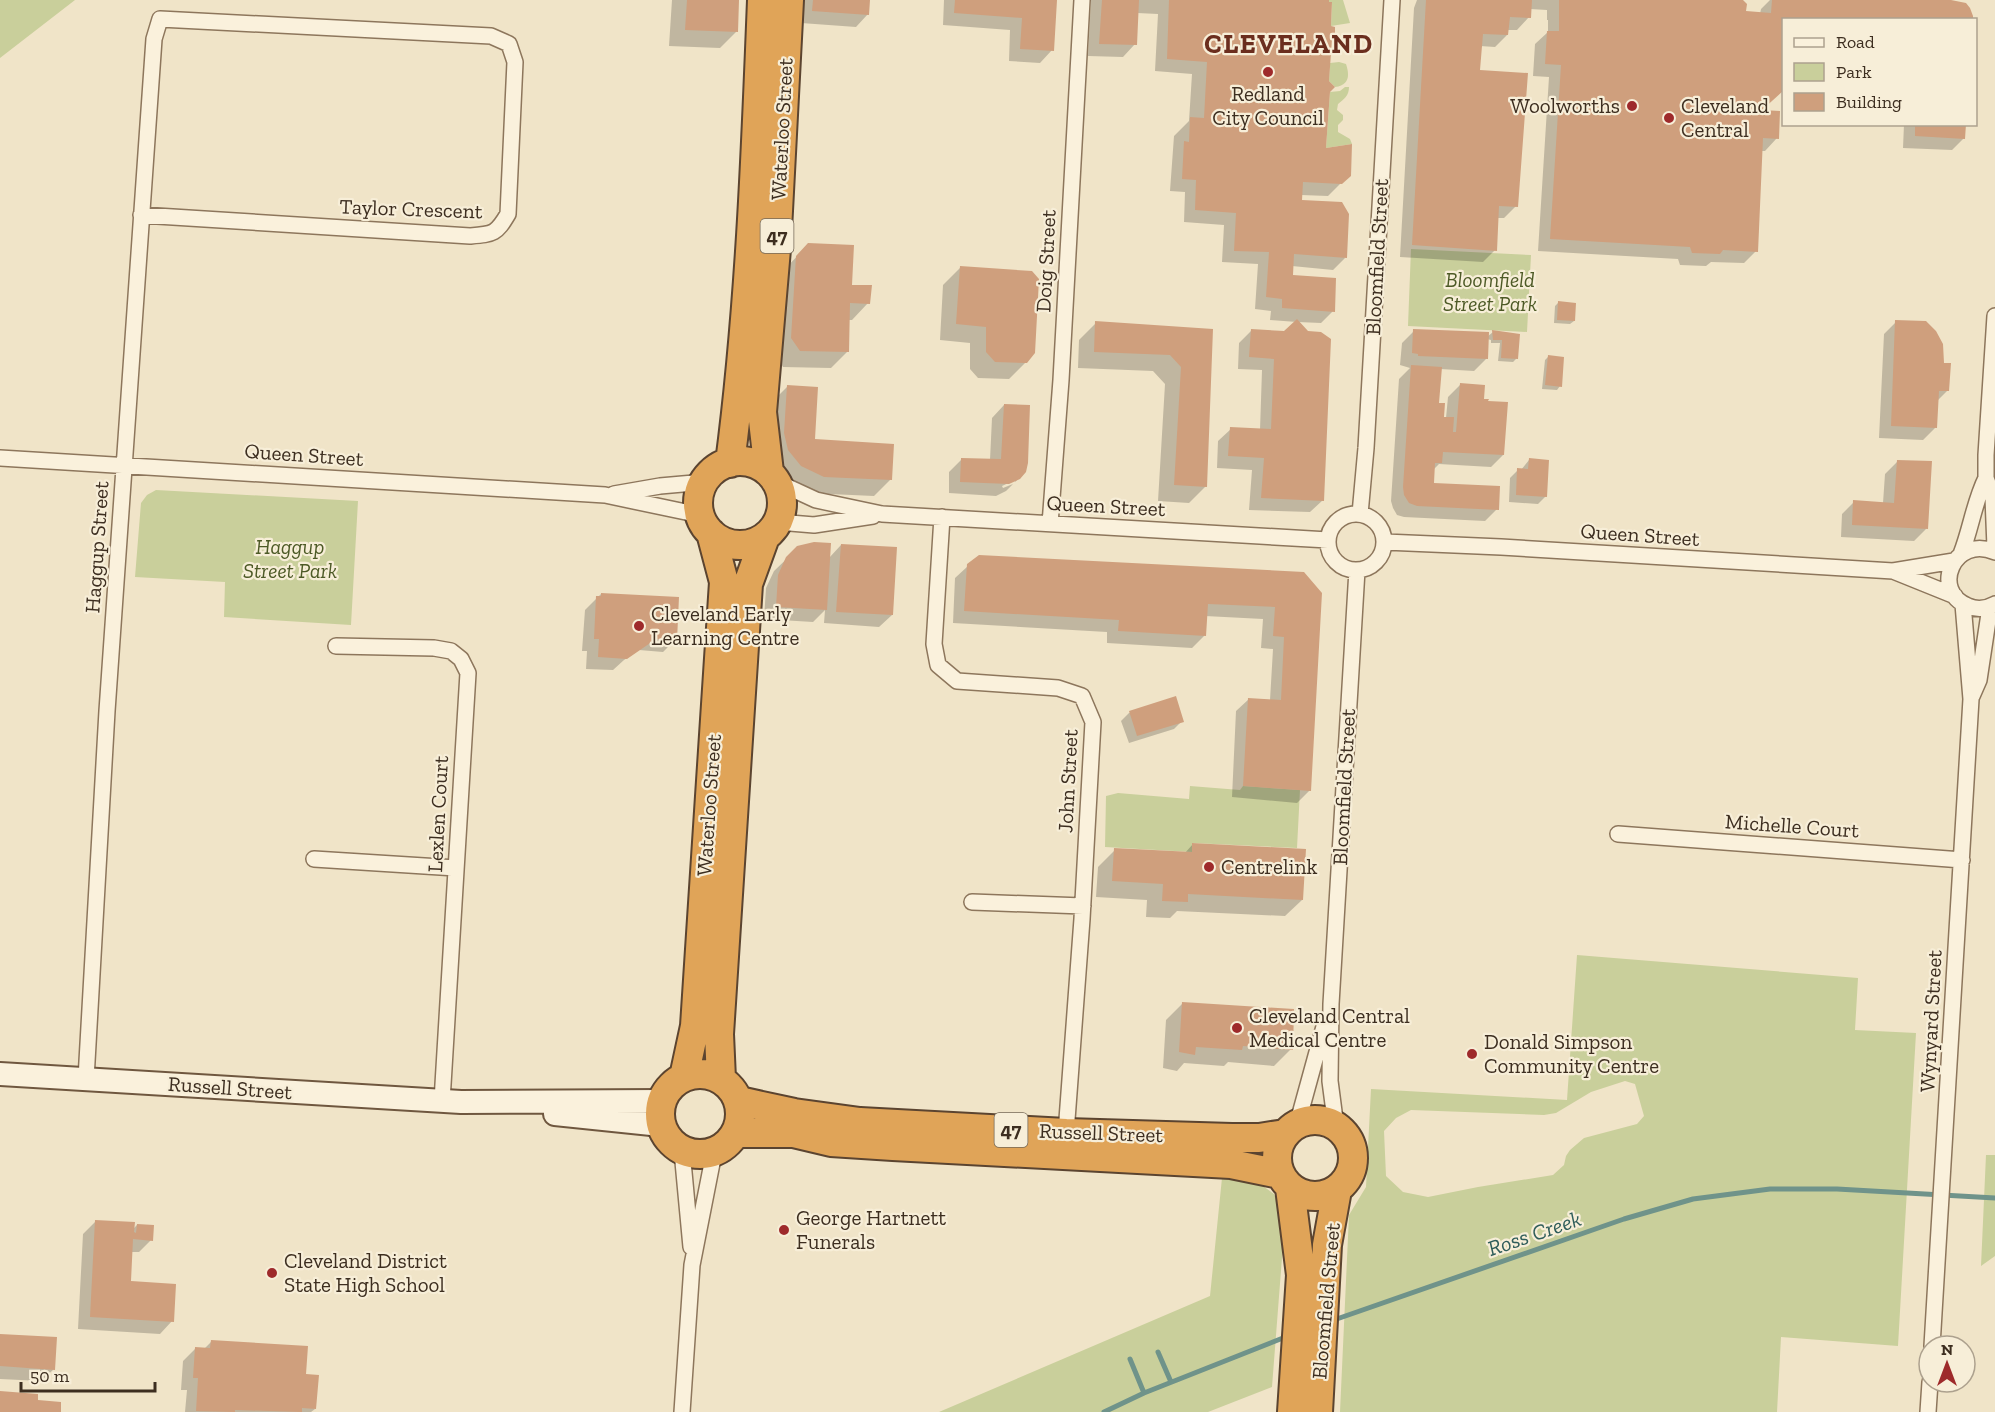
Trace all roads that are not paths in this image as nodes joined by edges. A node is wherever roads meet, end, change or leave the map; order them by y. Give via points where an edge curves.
1 (762, 0) edge
2 (789, 0) edge
3 (1082, 0) edge
4 (1392, 0) edge
5 (160, 19) joint
6 (141, 215) junction
7 (1995, 316) edge
8 (0, 458) edge
9 (730, 463) junction
10 (124, 465) junction
11 (773, 477) junction
12 (1986, 478) junction
13 (705, 482) junction
14 (605, 495) junction
15 (882, 514) junction
16 (1360, 514) junction
17 (942, 517) junction
18 (706, 524) junction
19 (1050, 524) junction
20 (772, 530) junction
21 (1328, 540) junction
22 (1384, 542) junction
23 (1995, 547) edge
24 (1995, 552) edge
25 (1958, 557) junction
26 (1357, 570) junction
27 (1893, 571) junction
28 (1959, 600) junction
29 (1993, 606) edge
30 (336, 646) dead end
31 (1971, 699) junction
32 (1618, 834) dead end
33 (314, 859) dead end
34 (1962, 860) junction
35 (456, 868) junction
36 (972, 902) dead end
37 (1083, 906) junction
38 (1331, 1004) junction
39 (0, 1074) edge
40 (684, 1077) junction
41 (86, 1079) junction
42 (721, 1079) junction
43 (739, 1101) junction
44 (451, 1102) junction
45 (661, 1113) junction
46 (1336, 1127) junction
47 (1291, 1129) junction
48 (737, 1132) junction
49 (1066, 1133) junction
50 (682, 1151) junction
51 (714, 1153) junction
52 (1285, 1181) junction
53 (1337, 1190) junction
54 (692, 1265) junction
55 (1311, 1302) junction
56 (1933, 1334) edge
57 (1929, 1394) edge
58 (682, 1412) edge
59 (1292, 1412) edge
60 (1318, 1412) edge
61 (1928, 1412) edge

1 - 9 highway, Waterloo Street / 47 via 750,248
2 - 11 highway, Waterloo Street / 47 via 776,249 762,412
3 - 19 street, Doig Street
4 - 16 street, Bloomfield Street
5 - 6 street, Haggup Street via 154,39
5 - 6 street, Taylor Crescent via 491,36 509,44 515,62 508,214 491,235 470,236
6 - 10 street, Haggup Street
7 - 12 street
8 - 10 street, Queen Street
9 - 11 highway via 757,465
9 - 13 highway via 711,473
10 - 14 street, Queen Street
10 - 41 street, Haggup Street
11 - 15 street, Queen Street via 816,500
11 - 20 highway, 47 via 782,495 782,509
12 - 23 street via 1993,497
12 - 25 street
13 - 14 street, Queen Street
13 - 18 highway via 699,504
14 - 18 street, Queen Street
15 - 17 street, Queen Street
15 - 20 street, Queen Street
16 - 21 street via 1342,517
16 - 22 street via 1375,520
17 - 19 street, Queen Street
17 - 37 street, John Street via 934,644 938,665 957,681 1058,688 1082,696 1093,722
18 - 20 highway via 721,540 743,545 755,543
18 - 40 highway, Waterloo Street via 724,582 695,1026
19 - 21 street, Queen Street
20 - 42 highway, Waterloo Street / 47 via 748,584 719,1034
21 - 26 street via 1333,558
22 - 26 street via 1379,558
22 - 27 street, Queen Street
24 - 25 street, Queen Street via 1975,548
25 - 27 street, Queen Street
25 - 28 street, Wynyard Street via 1949,579
26 - 38 street, Bloomfield Street
27 - 28 street, Queen Street
28 - 29 street, Queen Street via 1971,608
28 - 31 street, Wynyard Street
29 - 31 street, Wynyard Street via 1979,680
30 - 35 street, Lexlen Court via 434,648 451,651 461,659 468,673
31 - 34 street, Wynyard Street
32 - 34 street, Michelle Court
33 - 35 street
34 - 56 street, Wynyard Street
35 - 44 street, Lexlen Court
36 - 37 street
37 - 49 street, John Street
38 - 46 street, Bloomfield Street via 1330,1081
38 - 47 street, Bloomfield Street
39 - 41 main road, Russell Street
40 - 42 highway via 703,1073
40 - 45 highway via 670,1086
41 - 44 main road, Russell Street
42 - 43 highway
43 - 48 highway
43 - 49 highway, Russell Street / 47 via 860,1122
44 - 45 main road, Russell Street
45 - 50 highway via 667,1138
46 - 47 highway, 47 via 1317,1120
46 - 53 highway via 1345,1135 1354,1156 1349,1178
47 - 49 highway, Russell Street / 47 via 1259,1138
47 - 52 highway via 1279,1143 1277,1153 1277,1164
48 - 51 highway
48 - 52 highway, Russell Street / 47 via 793,1133 831,1142 1231,1164
50 - 51 highway via 696,1155
50 - 54 street
51 - 54 street
52 - 53 highway, 47 via 1300,1194 1313,1197
52 - 55 highway, Bloomfield Street via 1300,1275
53 - 55 highway, Bloomfield Street via 1328,1245
54 - 58 street
55 - 59 highway, Bloomfield Street via 1295,1363
55 - 60 highway, Bloomfield Street via 1321,1352
57 - 61 street

